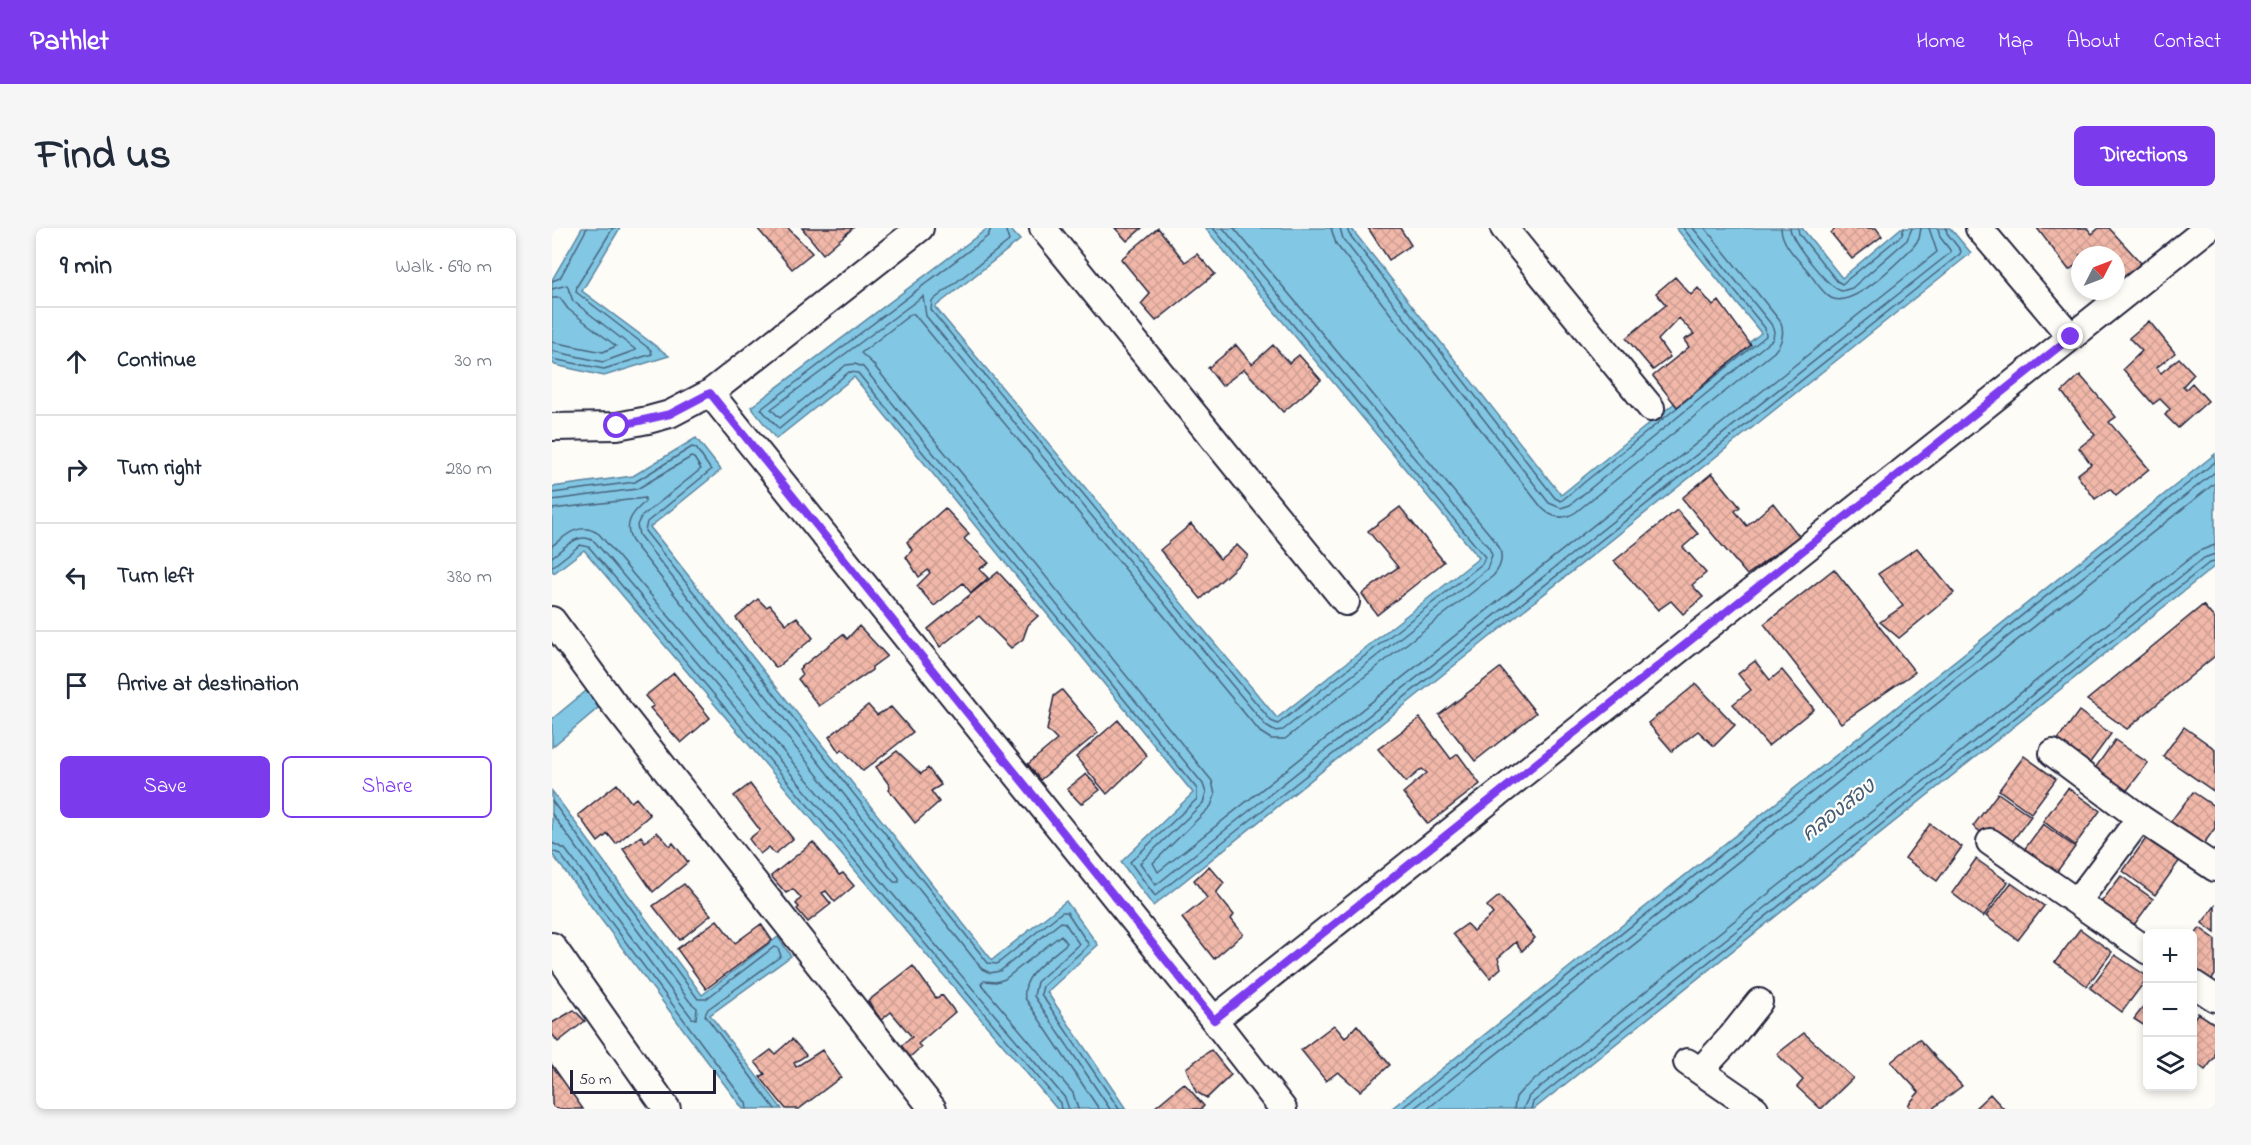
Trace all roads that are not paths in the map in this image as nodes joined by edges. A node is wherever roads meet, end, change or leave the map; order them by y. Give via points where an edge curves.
1 (920, 228) edge
2 (1043, 228) edge
3 (1504, 228) edge
4 (1978, 228) edge
5 (2208, 228) edge
6 (2071, 337) junction
7 (710, 393) junction
8 (1651, 408) dead end
9 (552, 427) edge
10 (1346, 602) dead end
11 (552, 620) edge
12 (2053, 753) dead end
13 (2140, 818) junction
14 (1990, 842) dead end
15 (2215, 868) edge
16 (2077, 902) junction
17 (552, 946) edge
18 (2143, 948) edge
19 (2197, 986) edge
20 (2215, 998) edge
21 (1759, 1002) dead end
22 (1214, 1020) junction
23 (668, 1109) edge
24 (933, 1109) edge
25 (1283, 1109) edge
26 (1755, 1109) edge

1 - 7 street
2 - 10 street
3 - 8 street
4 - 6 street
5 - 6 street
6 - 22 street
7 - 9 street via 670,414 648,420 617,426
7 - 22 street
11 - 24 street via 668,774
12 - 13 street
13 - 15 street
13 - 16 street
14 - 16 street
16 - 18 street
17 - 23 street
19 - 20 street
21 - 26 street via 1732,1036 1693,1066
22 - 25 street

